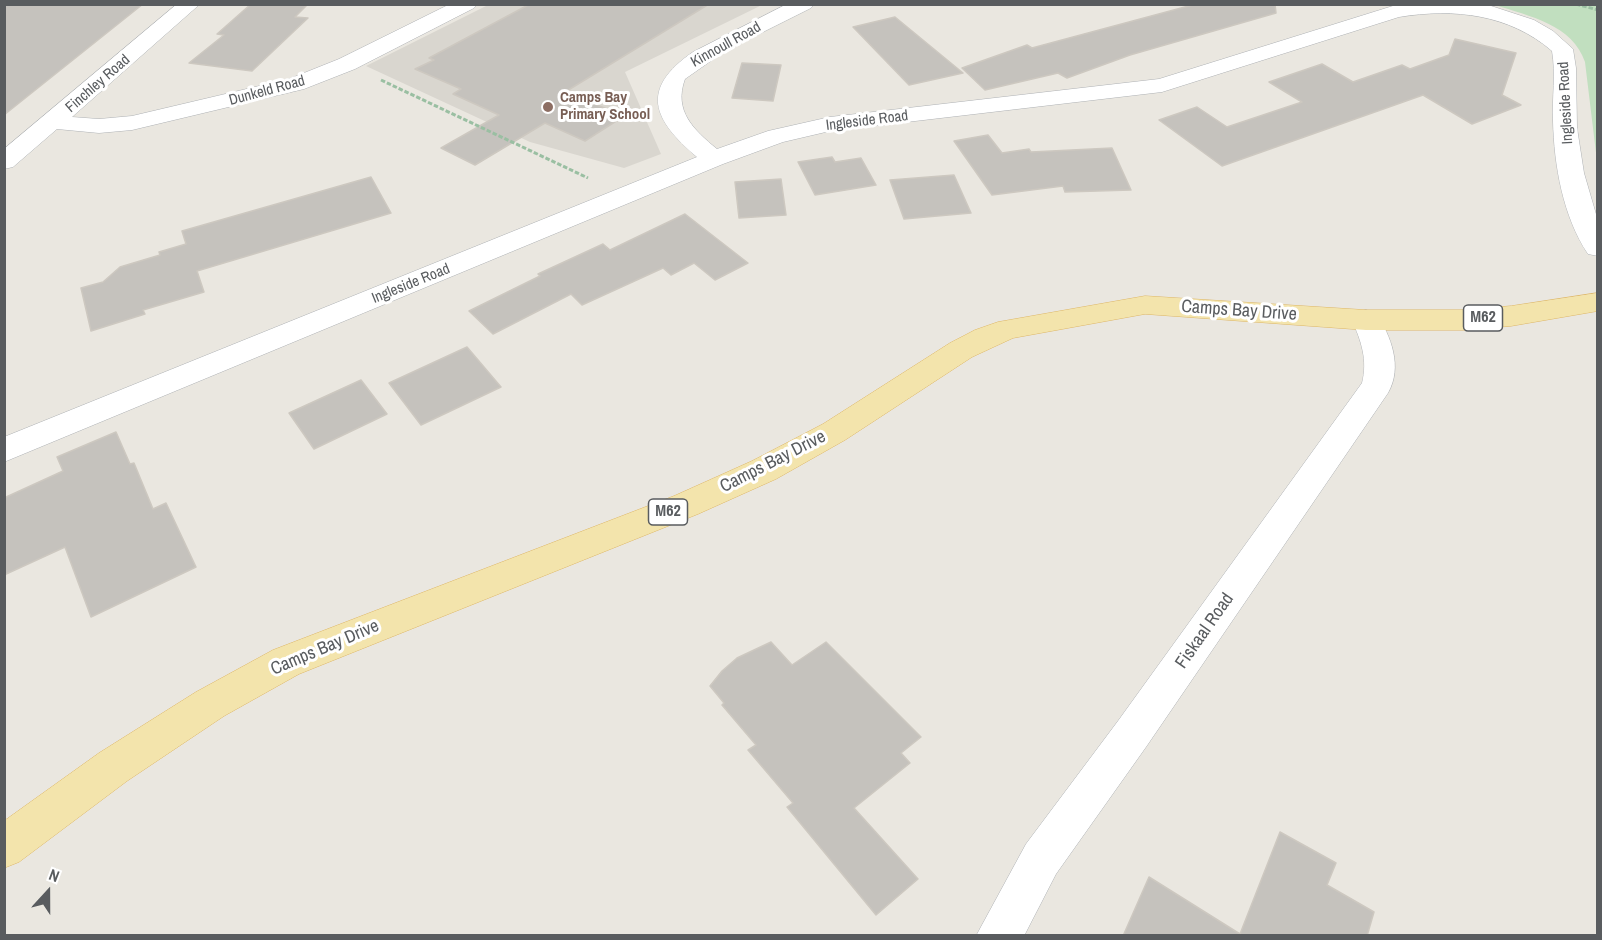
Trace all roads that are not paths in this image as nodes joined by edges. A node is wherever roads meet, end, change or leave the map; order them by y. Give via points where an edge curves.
1 (190, 4) edge
2 (467, 4) edge
3 (804, 4) edge
4 (53, 122) junction
5 (714, 159) junction
6 (4, 162) edge
7 (1598, 249) edge
8 (1598, 302) edge
9 (1366, 320) junction
10 (4, 450) edge
11 (4, 847) edge
12 (999, 936) edge

1 - 4 street, Finchley Road
2 - 4 street, Dunkeld Road via 347,64 296,84 132,123 99,126
3 - 5 street, Kinnoull Road via 694,60 675,78 670,107 682,129
4 - 6 street, Finchley Road
5 - 7 street, Ingleside Road via 776,136 830,124 1162,85 1411,7 1447,5 1518,20 1562,49 1571,171 1581,210
5 - 10 street, Ingleside Road
8 - 9 main road, Camps Bay Drive / M62 via 1465,320
9 - 11 main road, Camps Bay Drive / M62 via 1145,305 1008,329 985,337 834,432 764,470 686,505 286,662 210,704 113,766
9 - 12 street, Fiskaal Road via 1380,354 1382,372 1377,385 1041,859

